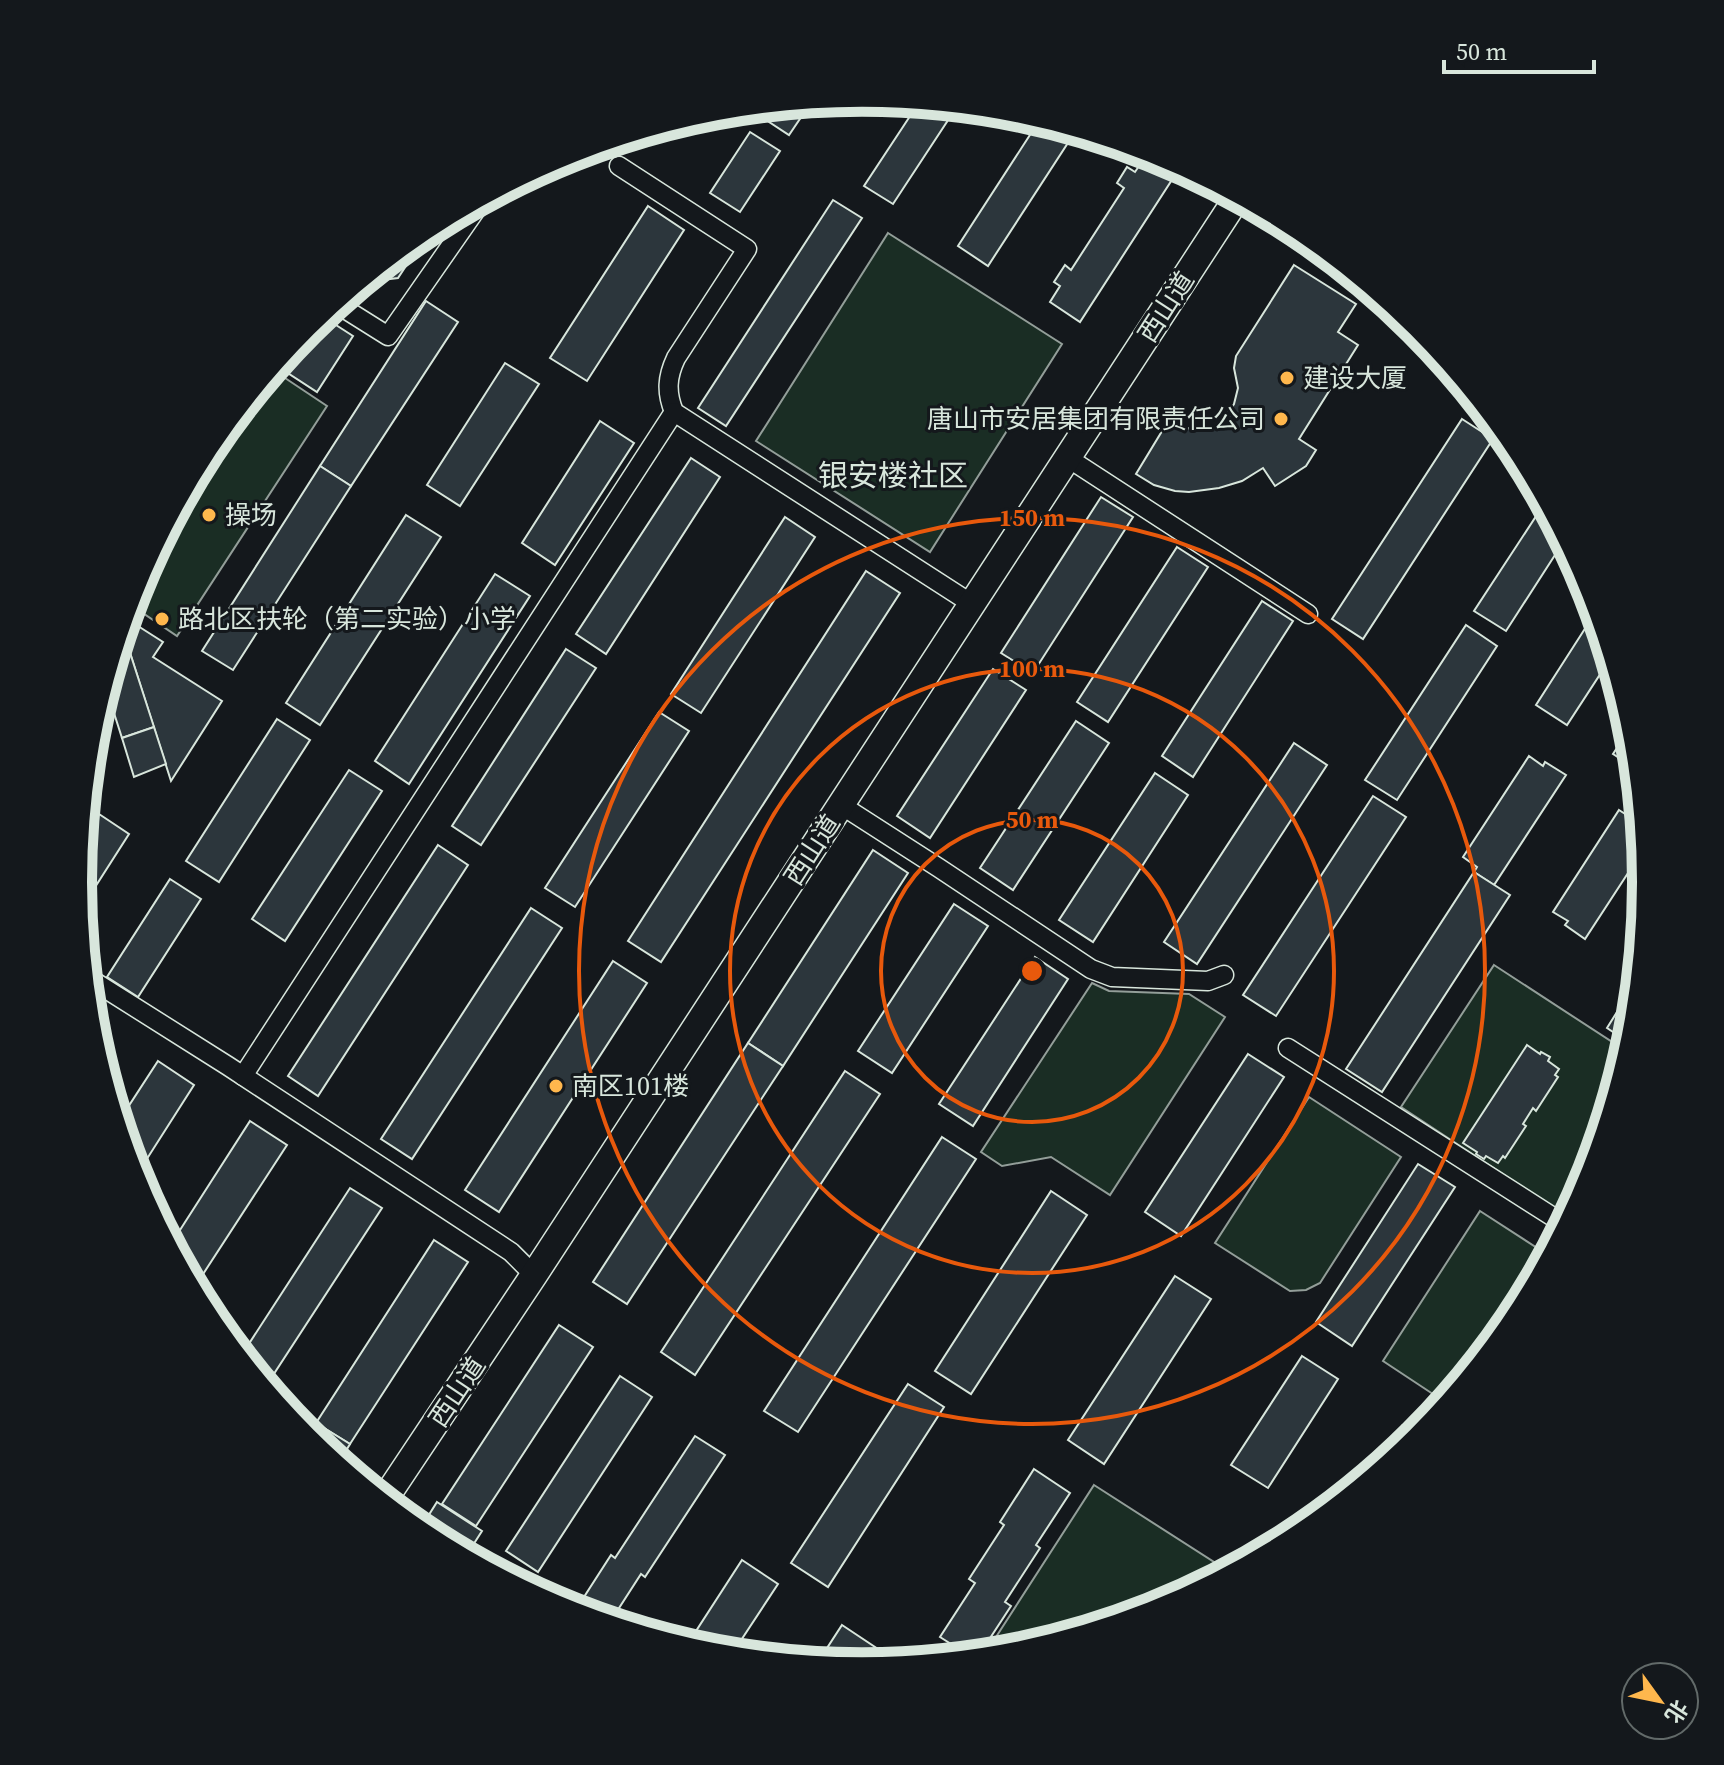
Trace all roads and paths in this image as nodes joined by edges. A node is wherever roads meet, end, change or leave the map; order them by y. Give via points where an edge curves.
1 (619, 166) dead end
2 (1231, 207) edge
3 (468, 222) edge
4 (451, 232) edge
5 (353, 305) edge
6 (347, 310) edge
7 (674, 412) junction
8 (1068, 458) junction
9 (972, 604) junction
10 (1308, 614) dead end
11 (841, 805) junction
12 (1224, 975) dead end
13 (99, 985) edge
14 (1288, 1048) dead end
15 (243, 1076) junction
16 (1555, 1218) edge
17 (534, 1275) junction
18 (390, 1491) edge

1 - 7 street via 747,249 669,373 667,395
2 - 8 street, 西山道
3 - 6 street via 388,336
4 - 5 street via 385,325
7 - 9 street
7 - 15 street
8 - 9 street, 西山道
8 - 10 street
9 - 11 street, 西山道
11 - 12 street via 1091,969 1112,977 1208,981
11 - 17 street, 西山道
13 - 15 street
14 - 16 street
15 - 17 street via 511,1252
17 - 18 street, 西山道

